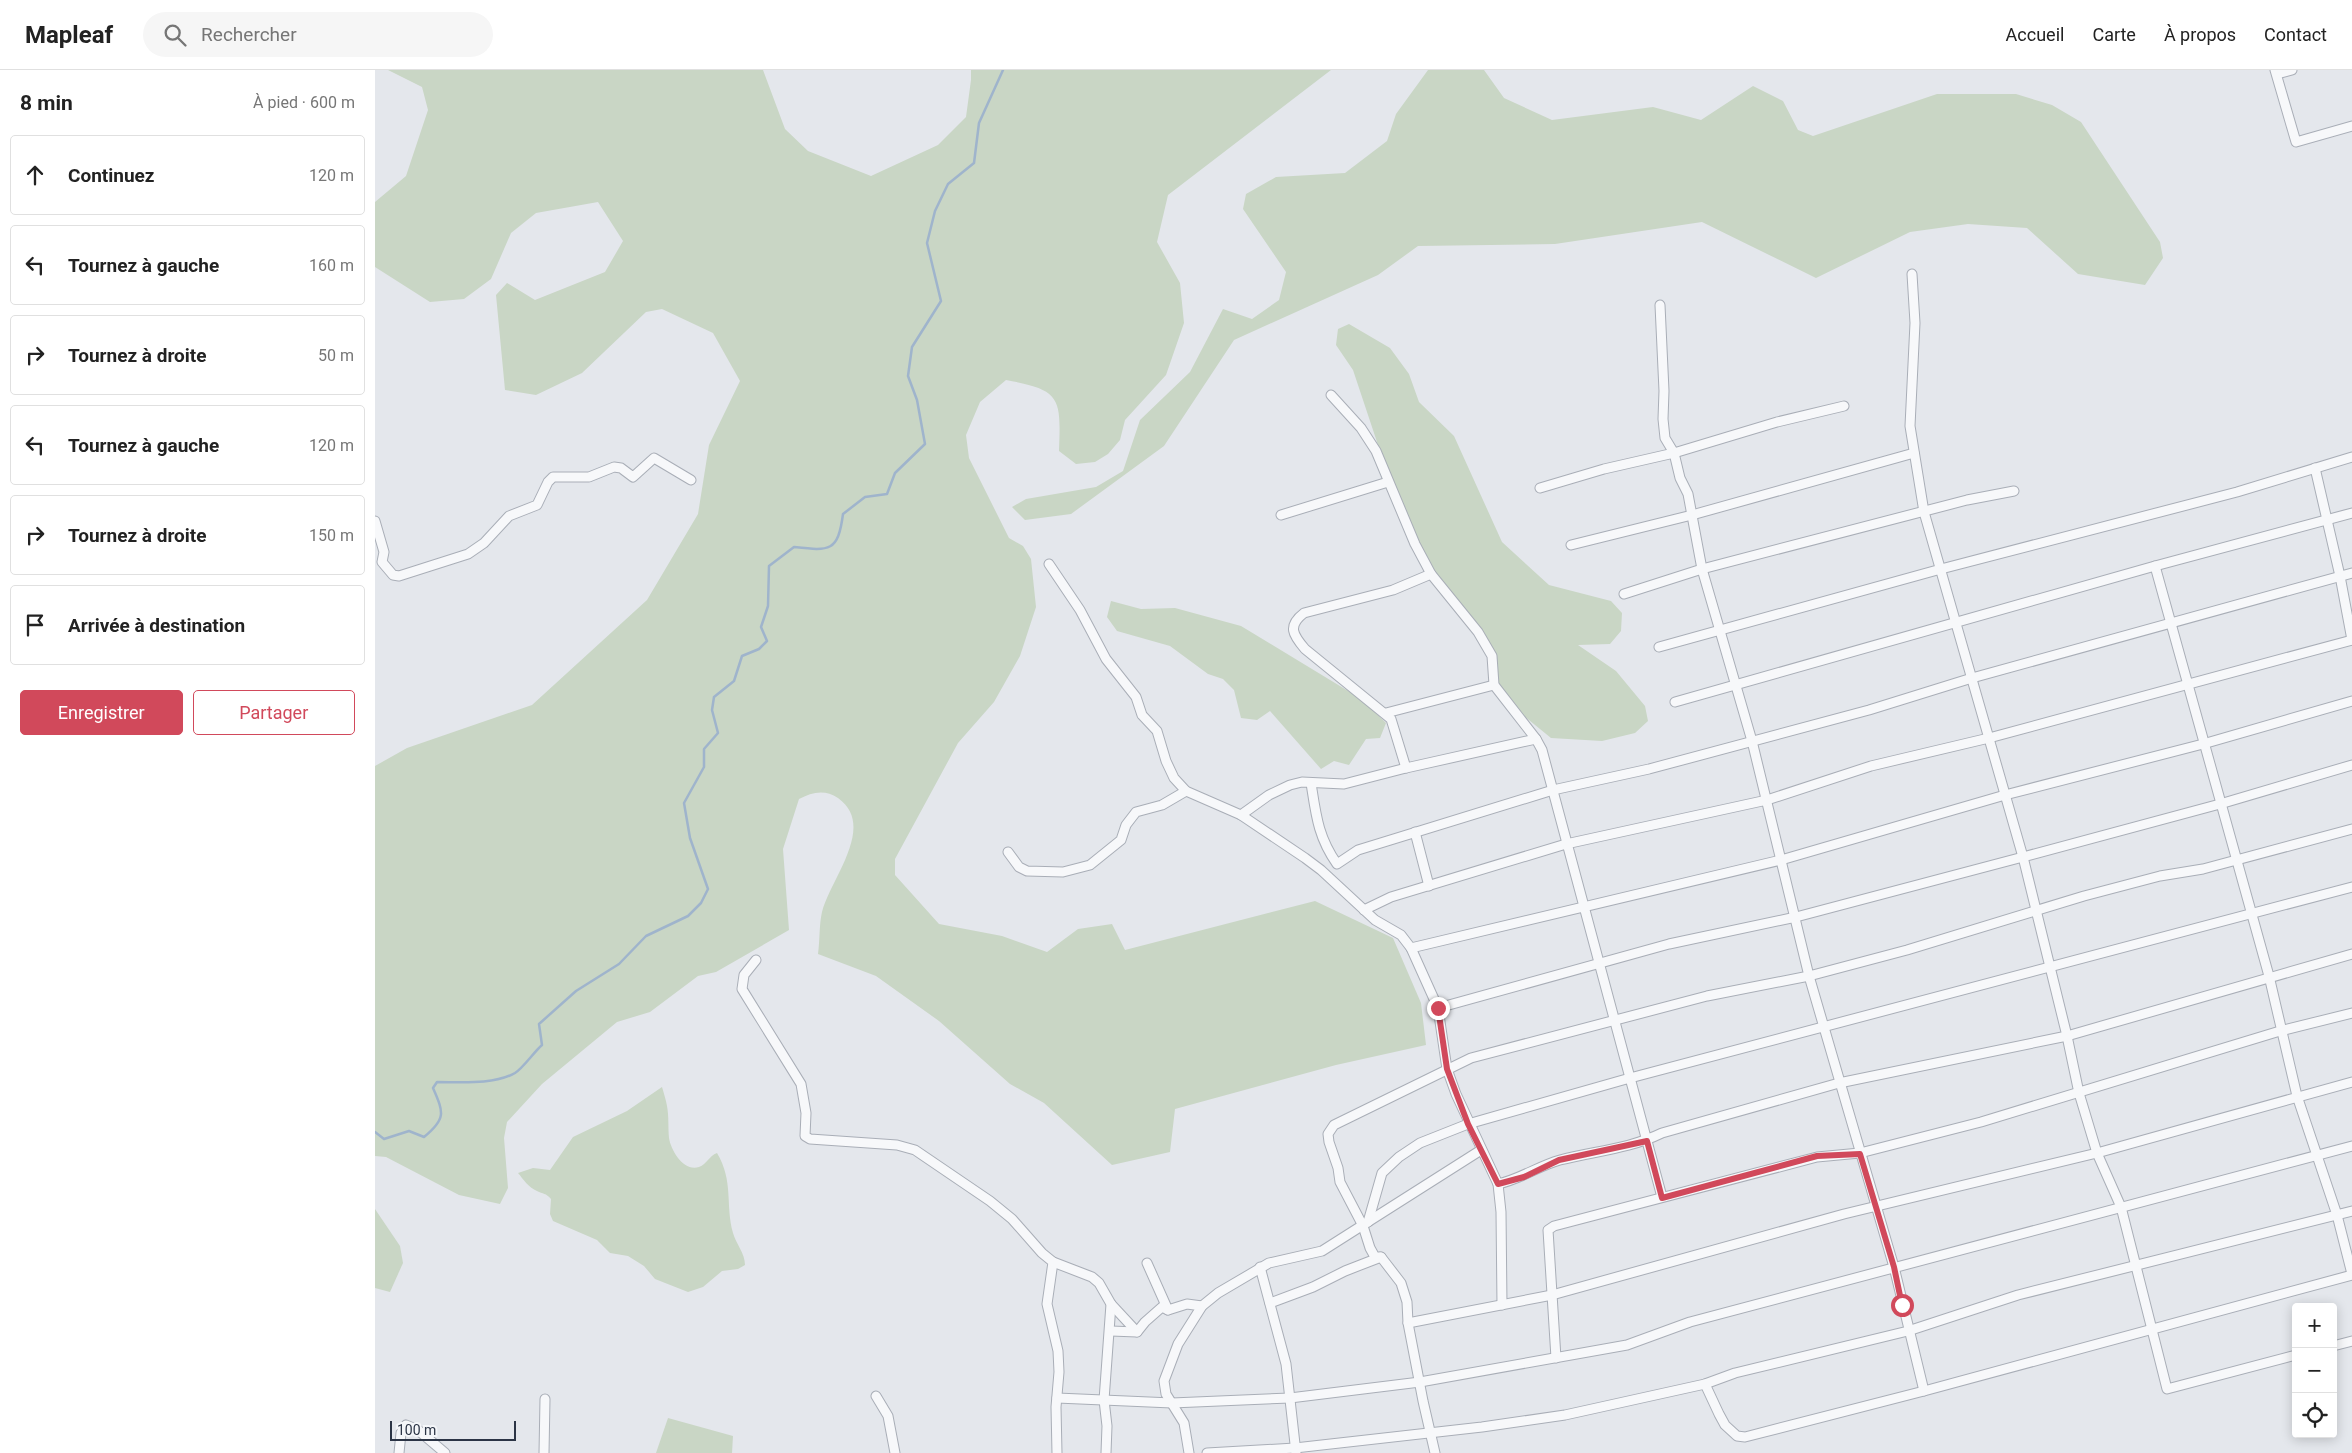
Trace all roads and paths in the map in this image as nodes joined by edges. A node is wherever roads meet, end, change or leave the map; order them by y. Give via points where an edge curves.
1 (2292, 70) edge
2 (2276, 72) edge
3 (2352, 126) edge
4 (1912, 274) dead end
5 (1660, 305) dead end
6 (1331, 395) dead end
7 (1844, 406) dead end
8 (1674, 453) junction
9 (1914, 453) junction
10 (2352, 457) edge
11 (2315, 468) junction
12 (691, 480) dead end
13 (1388, 482) junction
14 (1540, 488) dead end
15 (2015, 491) dead end
16 (1924, 512) junction
17 (2352, 513) edge
18 (1281, 515) dead end
19 (1692, 515) junction
20 (2326, 520) junction
21 (375, 521) edge
22 (1571, 545) dead end
23 (1049, 564) dead end
24 (2155, 566) junction
25 (1702, 569) junction
26 (1941, 569) junction
27 (2352, 573) edge
28 (1431, 574) junction
29 (2340, 576) junction
30 (1623, 594) dead end
31 (2172, 622) junction
32 (1955, 623) junction
33 (1719, 632) junction
34 (2352, 640) edge
35 (1659, 647) dead end
36 (1972, 678) junction
37 (2187, 683) junction
38 (1494, 684) junction
39 (1735, 684) junction
40 (2352, 701) edge
41 (1675, 702) dead end
42 (1386, 713) junction
43 (1989, 738) junction
44 (1536, 739) junction
45 (1752, 741) junction
46 (2203, 744) junction
47 (2352, 765) edge
48 (1406, 768) junction
49 (1311, 783) junction
50 (1553, 790) junction
51 (1186, 792) junction
52 (2005, 795) junction
53 (1767, 800) junction
54 (2220, 804) junction
55 (1241, 815) junction
56 (2352, 829) edge
57 (1415, 832) junction
58 (1566, 844) junction
59 (1008, 852) dead end
60 (2023, 858) junction
61 (1781, 860) junction
62 (2235, 860) junction
63 (1337, 864) junction
64 (1326, 874) junction
65 (1429, 886) junction
66 (2352, 886) edge
67 (1583, 906) junction
68 (1364, 910) junction
69 (2035, 910) junction
70 (2251, 913) junction
71 (1796, 917) junction
72 (1411, 948) junction
73 (2352, 954) edge
74 (756, 960) dead end
75 (1599, 963) junction
76 (2049, 969) junction
77 (1809, 976) junction
78 (2269, 976) junction
79 (1438, 1008) junction
80 (2352, 1013) edge
81 (1614, 1020) junction
82 (1824, 1028) junction
83 (2280, 1031) junction
84 (2067, 1036) junction
85 (1447, 1069) junction
86 (1630, 1078) junction
87 (2352, 1082) edge
88 (1839, 1083) junction
89 (2079, 1093) junction
90 (2297, 1096) junction
91 (1468, 1124) junction
92 (1647, 1141) junction
93 (2352, 1146) edge
94 (1481, 1150) junction
95 (2097, 1153) junction
96 (1860, 1154) junction
97 (2318, 1155) junction
98 (1498, 1184) junction
99 (1662, 1198) junction
100 (1875, 1206) junction
101 (2121, 1207) junction
102 (2352, 1211) edge
103 (2337, 1215) junction
104 (1366, 1224) junction
105 (1381, 1257) junction
106 (1053, 1262) junction
107 (1147, 1263) dead end
108 (1260, 1267) junction
109 (1894, 1267) junction
110 (2135, 1267) junction
111 (2352, 1274) edge
112 (1552, 1295) junction
113 (1271, 1303) junction
114 (1111, 1304) junction
115 (1503, 1305) junction
116 (1202, 1306) junction
117 (1168, 1310) junction
118 (1409, 1323) junction
119 (2151, 1328) junction
120 (1111, 1331) junction
121 (1908, 1331) junction
122 (1137, 1332) junction
123 (2352, 1341) edge
124 (2337, 1345) edge
125 (2292, 1357) edge
126 (1556, 1358) junction
127 (1420, 1382) junction
128 (1705, 1384) junction
129 (1924, 1391) junction
130 (876, 1396) dead end
131 (1057, 1398) junction
132 (1290, 1398) junction
133 (545, 1399) dead end
134 (1104, 1400) junction
135 (1172, 1403) junction
136 (1430, 1432) junction
137 (1295, 1450) edge
138 (399, 1453) edge
139 (445, 1453) edge
140 (544, 1453) edge
141 (895, 1453) edge
142 (1057, 1453) edge
143 (1106, 1453) edge
144 (1189, 1453) edge
145 (1207, 1453) edge
146 (1435, 1453) edge

1 - 2 street
2 - 3 street via 2296,142
4 - 9 street via 1915,323 1910,426
5 - 8 street via 1663,419 1665,438
6 - 13 street via 1377,451
7 - 8 street
8 - 14 street
8 - 19 street via 1680,478 1689,494
9 - 16 street
9 - 19 street
10 - 11 street
11 - 20 street
11 - 26 street via 2237,492
12 - 21 street via 654,458 633,477 614,467 589,477 553,477 547,482 537,505 509,516 475,549 455,559 399,576 393,575 382,562 384,552
13 - 18 street
13 - 28 street
15 - 16 street
16 - 25 street
16 - 26 street
17 - 20 street
19 - 22 street
19 - 25 street
20 - 24 street
20 - 29 street
23 - 51 street via 1080,610 1106,659 1136,697 1142,715 1157,731 1170,769
24 - 31 street
24 - 32 street
25 - 30 street
25 - 33 street
26 - 32 street
26 - 33 street
27 - 29 street
28 - 38 street via 1478,632 1492,656
28 - 42 street via 1393,590 1304,613 1296,619 1293,627 1295,638 1305,650
29 - 31 street
29 - 34 street
31 - 36 street
31 - 37 street
32 - 36 street
32 - 39 street
33 - 35 street
33 - 39 street
34 - 37 street
36 - 43 street
36 - 45 street
37 - 43 street
37 - 46 street
38 - 42 street
38 - 44 street
39 - 41 street
39 - 45 street
40 - 46 street
42 - 48 street via 1395,725
43 - 52 street
43 - 53 street via 1871,766
44 - 48 street
44 - 50 street
45 - 50 street via 1649,769
45 - 53 street
46 - 52 street
46 - 54 street
47 - 54 street
48 - 49 street via 1344,784
49 - 55 street via 1278,790
49 - 63 street via 1320,834
50 - 57 street
50 - 58 street
51 - 55 street
51 - 59 street via 1162,805 1136,812 1126,824 1121,840 1090,865 1063,872 1027,871 1019,868
52 - 60 street
52 - 61 street
53 - 58 street
53 - 61 street
54 - 60 street
54 - 62 street
55 - 64 street
56 - 62 street
57 - 63 street via 1358,850
57 - 65 street
58 - 65 street
58 - 67 street
60 - 69 street
60 - 71 street
61 - 67 street
61 - 71 street
62 - 69 street via 2160,876
62 - 70 street
63 - 64 street
64 - 68 street
65 - 68 street via 1383,899
66 - 70 street
67 - 72 street
67 - 75 street
68 - 72 street via 1401,935
69 - 76 street
69 - 77 street via 1907,950
70 - 76 street
70 - 78 street
71 - 75 street via 1669,944
71 - 77 street
72 - 79 street
73 - 78 street
74 - 106 street via 743,976 742,989 801,1084 805,1136 897,1145 915,1150 990,1201
75 - 79 street
75 - 81 street
76 - 82 street
76 - 84 street
77 - 81 street via 1707,996
77 - 82 street
78 - 83 street
78 - 84 street
79 - 85 street
80 - 83 street
81 - 85 street via 1471,1058
81 - 86 street
82 - 86 street
82 - 88 street
83 - 89 street
83 - 90 street
84 - 88 street
84 - 89 street
85 - 91 street
85 - 104 street via 1330,1128 1329,1142 1340,1182
86 - 91 street
86 - 92 street
87 - 90 street
88 - 92 street
88 - 96 street
89 - 95 street
89 - 96 street
90 - 95 street
90 - 97 street
91 - 94 street
91 - 104 street via 1420,1143 1382,1173
92 - 98 street via 1559,1160 1524,1177
92 - 99 street
93 - 97 street
94 - 98 street
94 - 104 street
95 - 100 street
95 - 101 street
96 - 99 street via 1817,1156
96 - 100 street
97 - 101 street
97 - 103 street
98 - 115 street
99 - 112 street via 1550,1227
100 - 109 street
100 - 112 street
101 - 109 street
101 - 110 street
102 - 103 street
103 - 110 street
103 - 111 street
104 - 105 street via 1370,1248 1375,1257
104 - 108 street via 1322,1250 1283,1258
105 - 113 street
105 - 118 street via 1401,1283
106 - 114 street via 1091,1277 1099,1283
106 - 131 street via 1047,1304 1057,1351
107 - 117 street
108 - 113 street
108 - 116 street
109 - 121 street
109 - 126 street via 1690,1322 1627,1345
110 - 119 street
110 - 121 street via 2018,1295
111 - 119 street
112 - 115 street
112 - 126 street
113 - 132 street via 1286,1364
114 - 120 street
114 - 122 street
115 - 118 street
116 - 117 street via 1187,1304
116 - 135 street via 1169,1365 1164,1389
117 - 122 street via 1162,1307
118 - 127 street
119 - 125 street via 2167,1389
119 - 129 street
120 - 122 street
120 - 134 street
121 - 128 street via 1735,1373
121 - 129 street
123 - 124 street
126 - 127 street
127 - 132 street
127 - 136 street
128 - 129 street via 1725,1425 1737,1436
128 - 136 street via 1549,1418
130 - 141 street via 888,1416
131 - 134 street
131 - 142 street
132 - 135 street
132 - 137 street
133 - 140 street
134 - 135 street
134 - 143 street
135 - 144 street via 1184,1423
136 - 137 street
136 - 146 street
137 - 145 street
138 - 139 street via 401,1433 406,1425 418,1430

